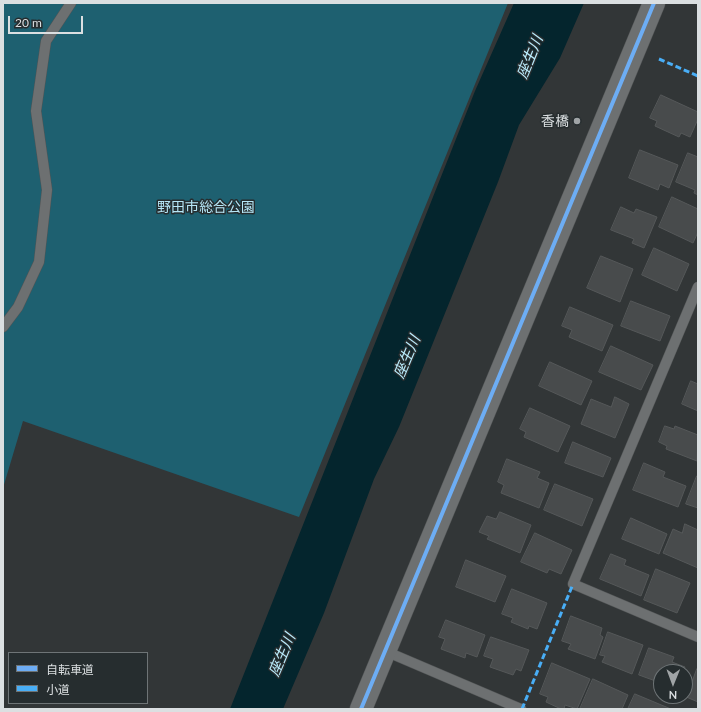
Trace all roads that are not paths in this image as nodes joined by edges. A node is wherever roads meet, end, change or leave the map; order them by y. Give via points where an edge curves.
1 (71, 3) edge
2 (654, 3) edge
3 (698, 287) edge
4 (3, 327) edge
5 (697, 635) edge
6 (385, 651) junction
7 (361, 709) edge
8 (521, 709) edge

1 - 4 lane via 46,41 36,111 47,190 39,262 18,307
2 - 6 street
3 - 5 lane via 573,584
6 - 7 street
6 - 8 lane

